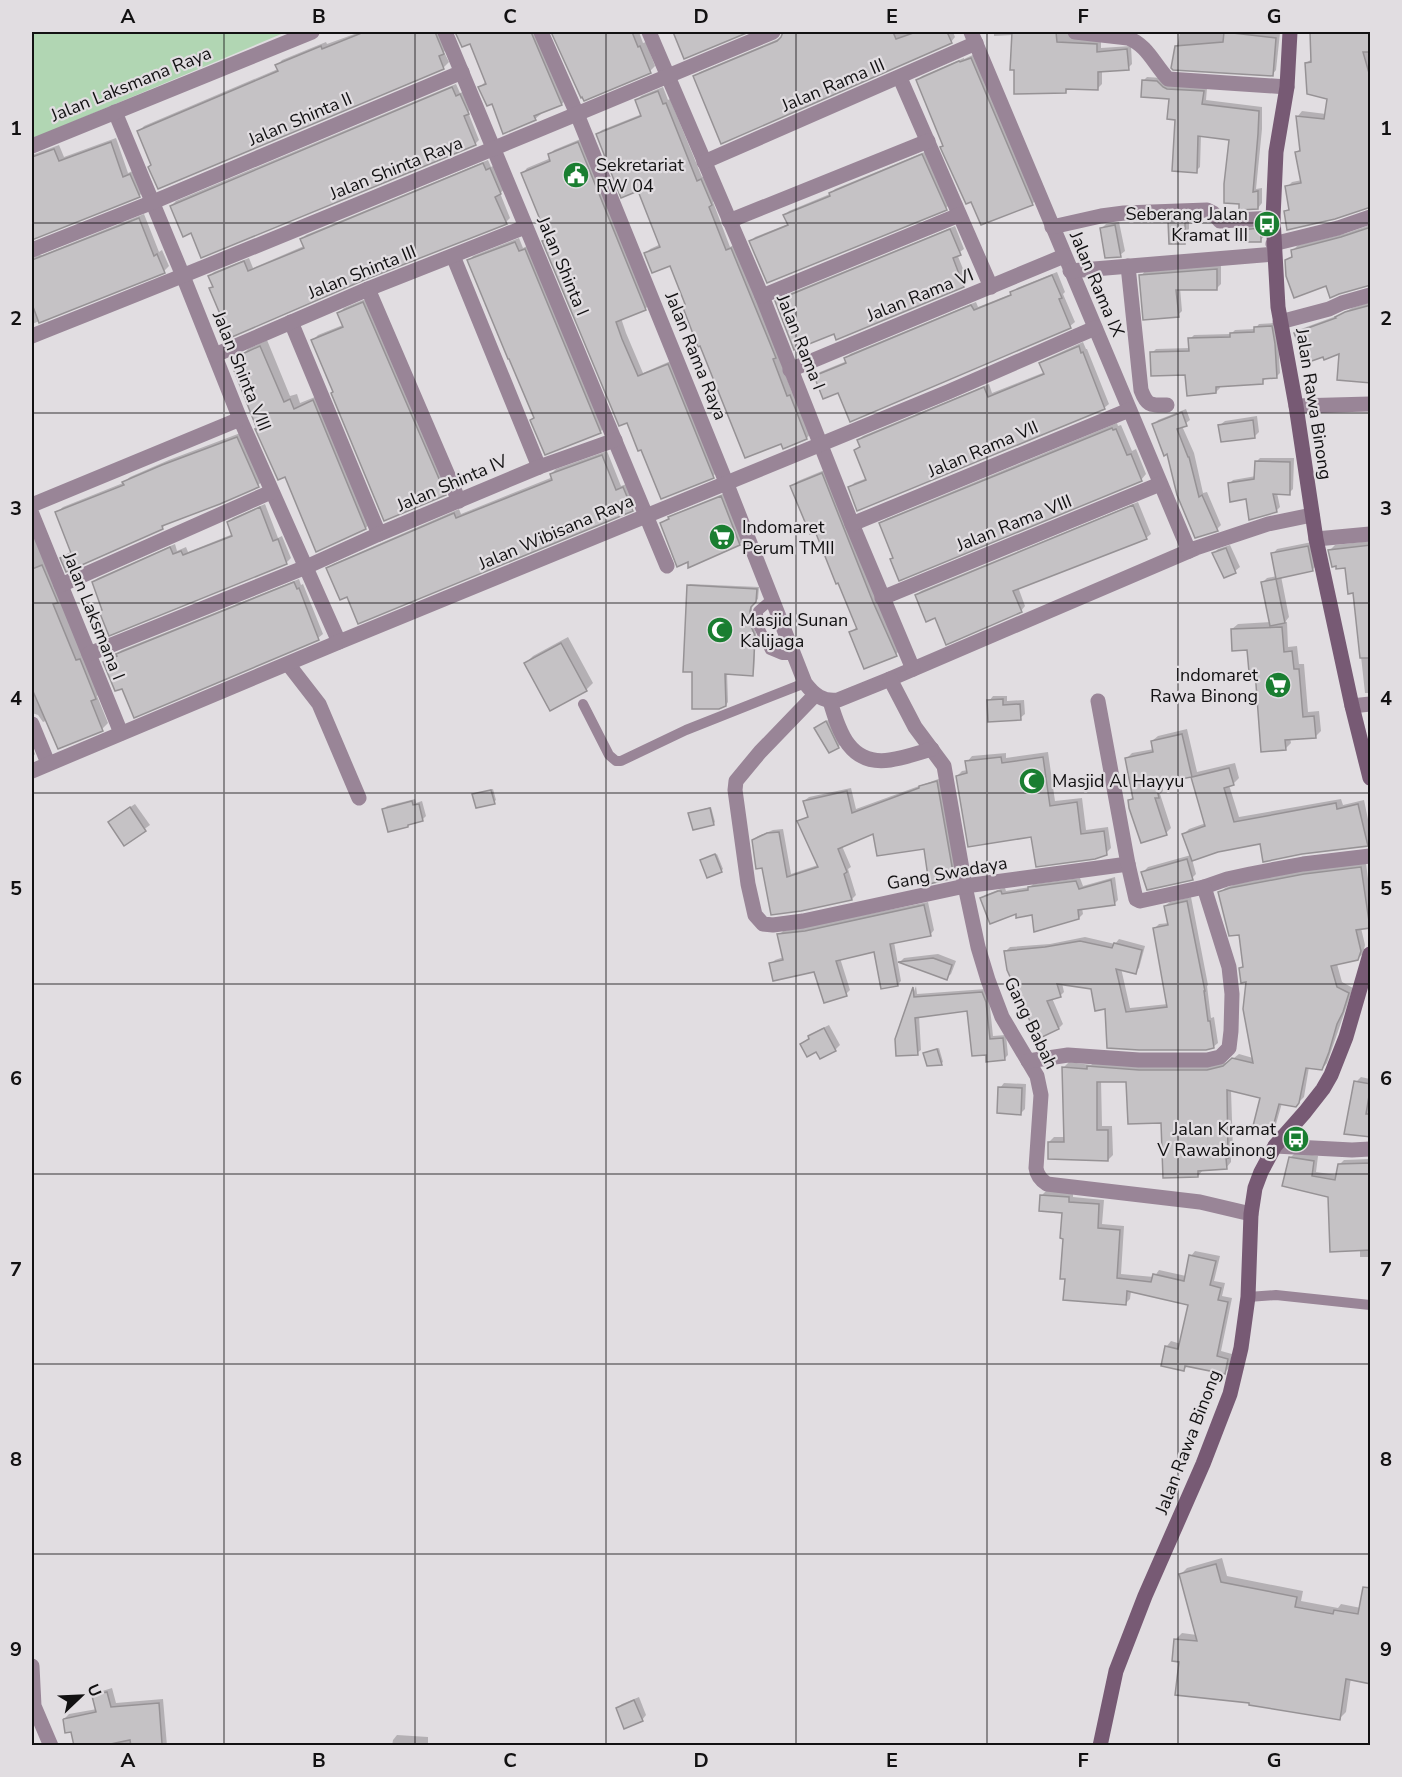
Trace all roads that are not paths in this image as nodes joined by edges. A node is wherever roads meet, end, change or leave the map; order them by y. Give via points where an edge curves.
1 (312, 32) edge
2 (445, 32) edge
3 (541, 32) edge
4 (649, 32) edge
5 (773, 32) edge
6 (1074, 32) edge
7 (1290, 32) edge
8 (973, 37) edge
9 (462, 72) junction
10 (668, 76) junction
11 (900, 78) junction
12 (1287, 87) junction
13 (115, 112) junction
14 (577, 114) junction
15 (928, 141) junction
16 (32, 146) edge
17 (493, 150) junction
18 (704, 162) junction
19 (153, 202) junction
20 (960, 215) junction
21 (1371, 217) edge
22 (1273, 218) junction
23 (729, 221) junction
24 (525, 227) junction
25 (1052, 227) junction
26 (1274, 249) junction
27 (32, 250) edge
28 (453, 256) junction
29 (1064, 256) junction
30 (1128, 266) junction
31 (1070, 271) junction
32 (183, 276) junction
33 (991, 287) junction
34 (368, 289) junction
35 (1371, 295) edge
36 (762, 296) junction
37 (291, 322) junction
38 (1280, 322) junction
39 (1095, 328) junction
40 (32, 336) edge
41 (215, 355) junction
42 (790, 370) junction
43 (1167, 405) dead end
44 (1371, 405) edge
45 (1296, 406) junction
46 (1129, 410) junction
47 (240, 419) junction
48 (615, 440) junction
49 (820, 444) junction
50 (539, 467) junction
51 (726, 482) junction
52 (1160, 484) junction
53 (271, 492) junction
54 (459, 501) junction
55 (32, 505) edge
56 (32, 514) edge
57 (1312, 515) junction
58 (645, 516) junction
59 (852, 525) junction
60 (379, 534) junction
61 (1371, 534) edge
62 (1316, 539) junction
63 (1189, 551) junction
64 (667, 566) dead end
65 (306, 567) junction
66 (61, 585) junction
67 (882, 598) junction
68 (772, 599) junction
69 (339, 642) junction
70 (89, 654) junction
71 (794, 655) junction
72 (288, 664) junction
73 (913, 669) junction
74 (890, 680) junction
75 (810, 689) junction
76 (830, 701) junction
77 (1098, 701) dead end
78 (583, 704) dead end
79 (1371, 704) edge
80 (1353, 706) junction
81 (32, 724) edge
82 (120, 733) junction
83 (932, 749) junction
84 (48, 763) junction
85 (32, 771) edge
86 (1371, 778) edge
87 (359, 798) dead end
88 (1371, 855) edge
89 (1128, 864) junction
90 (965, 886) junction
91 (1204, 887) junction
92 (1371, 954) edge
93 (1028, 1061) junction
94 (1275, 1146) junction
95 (1371, 1149) edge
96 (1251, 1214) junction
97 (1248, 1297) junction
98 (1371, 1305) edge
99 (32, 1666) edge
100 (33, 1706) edge
101 (51, 1746) edge
102 (1100, 1746) edge

1 - 13 street, Jalan Laksmana Raya
2 - 9 street, Jalan Shinta I
3 - 14 street, Jalan Rama Raya
4 - 10 street, Jalan Rama I
5 - 10 street, Jalan Shinta Raya
6 - 12 street via 1134,40 1169,79
7 - 12 main road, Jalan Rawa Binong
8 - 11 street, Jalan Rama III
8 - 25 street, Jalan Rama IX
9 - 17 street, Jalan Shinta I
9 - 19 street, Jalan Shinta II
10 - 14 street, Jalan Shinta Raya
10 - 18 street, Jalan Rama I
11 - 15 street
11 - 18 street, Jalan Rama III
12 - 22 main road, Jalan Rawa Binong via 1276,152
13 - 16 street, Jalan Laksmana Raya
13 - 19 street, Jalan Shinta VIII
14 - 17 street, Jalan Shinta Raya
14 - 51 street, Jalan Rama Raya
15 - 20 street
15 - 23 street
17 - 24 street, Jalan Shinta I
17 - 32 street, Jalan Shinta Raya
18 - 23 street, Jalan Rama I
19 - 27 street, Jalan Shinta II
19 - 32 street, Jalan Shinta VIII
20 - 33 street
20 - 36 street
21 - 26 street
22 - 25 street via 1220,221 1207,210 1157,212 1101,216
22 - 26 main road, Jalan Rawa Binong
23 - 36 street, Jalan Rama I
24 - 28 street, Jalan Shinta III
24 - 48 street, Jalan Shinta I
25 - 29 street, Jalan Rama IX
26 - 30 street
26 - 38 main road, Jalan Rawa Binong
28 - 34 street, Jalan Shinta III
28 - 50 street
29 - 31 street, Jalan Rama IX
29 - 33 street, Jalan Rama VI
30 - 31 street
30 - 43 street via 1140,390 1151,405
31 - 39 street, Jalan Rama IX
32 - 40 street, Jalan Shinta Raya
32 - 41 street, Jalan Shinta VIII
33 - 42 street, Jalan Rama VI
34 - 37 street, Jalan Shinta III
34 - 54 street
35 - 38 street
36 - 42 street, Jalan Rama I
37 - 41 street, Jalan Shinta III
37 - 60 street
38 - 45 main road, Jalan Rawa Binong
39 - 46 street, Jalan Rama IX
39 - 49 street, Jalan Wibisana Raya
41 - 47 street, Jalan Shinta VIII
42 - 49 street, Jalan Rama I
44 - 45 street
45 - 57 main road, Jalan Rawa Binong
46 - 52 street, Jalan Rama IX
46 - 59 street, Jalan Rama VII
47 - 53 street, Jalan Shinta VIII
47 - 55 street
48 - 50 street, Jalan Shinta IV
48 - 58 street, Jalan Shinta I
49 - 51 street, Jalan Wibisana Raya
49 - 59 street, Jalan Rama I
50 - 54 street, Jalan Shinta IV
51 - 58 street, Jalan Wibisana Raya
51 - 68 street, Jalan Rama Raya
52 - 63 street, Jalan Rama IX
52 - 67 street, Jalan Rama VIII
53 - 65 street, Jalan Shinta VIII
53 - 66 street
54 - 60 street, Jalan Shinta IV
56 - 66 street, Jalan Laksmana I
57 - 62 main road, Jalan Rawa Binong
57 - 63 street via 1259,526
58 - 64 street, Jalan Shinta I
58 - 69 street, Jalan Wibisana Raya
59 - 67 street, Jalan Rama I
60 - 65 street, Jalan Shinta IV
61 - 62 street
62 - 80 main road, Jalan Rawa Binong
63 - 73 street
65 - 69 street, Jalan Shinta VIII
65 - 70 street, Jalan Shinta IV
66 - 70 street, Jalan Laksmana I
67 - 73 street, Jalan Rama I
68 - 71 street, Jalan Rama Raya
68 - 71 lane via 758,611 758,625 770,650
69 - 72 street, Jalan Wibisana Raya
70 - 82 street, Jalan Laksmana I
71 - 75 street, Jalan Rama Raya
72 - 82 street, Jalan Wibisana Raya
72 - 87 street via 320,704
73 - 74 street
74 - 76 street
74 - 83 street, Gang Babah via 915,727
75 - 76 street
75 - 78 lane via 686,730 621,761 616,761 606,749
75 - 90 street, Gang Swadaya via 736,781 738,817 755,915 763,924 803,921
76 - 83 street via 847,744 867,759 891,760
77 - 89 street
79 - 80 street
80 - 86 main road, Jalan Rawa Binong
81 - 84 street
82 - 84 street, Jalan Wibisana Raya
83 - 90 street, Gang Babah via 944,766
84 - 85 street, Jalan Wibisana Raya
88 - 91 street via 1250,874
89 - 90 street, Gang Swadaya
89 - 91 street via 1136,899 1140,901
90 - 93 street, Gang Babah via 988,980 1002,1017
91 - 93 street via 1229,967 1232,994 1229,1048 1220,1057 1139,1060 1068,1055
92 - 94 main road, Jalan Rawa Binong via 1331,1075
93 - 96 street, Gang Babah via 1037,1076 1041,1095 1036,1168 1042,1181 1200,1202
94 - 95 street
94 - 96 main road, Jalan Rawa Binong via 1261,1173
96 - 97 main road, Jalan Rawa Binong
97 - 98 lane via 1276,1295
97 - 102 main road, Jalan Rawa Binong via 1230,1394 1116,1671
99 - 100 street
100 - 101 street

